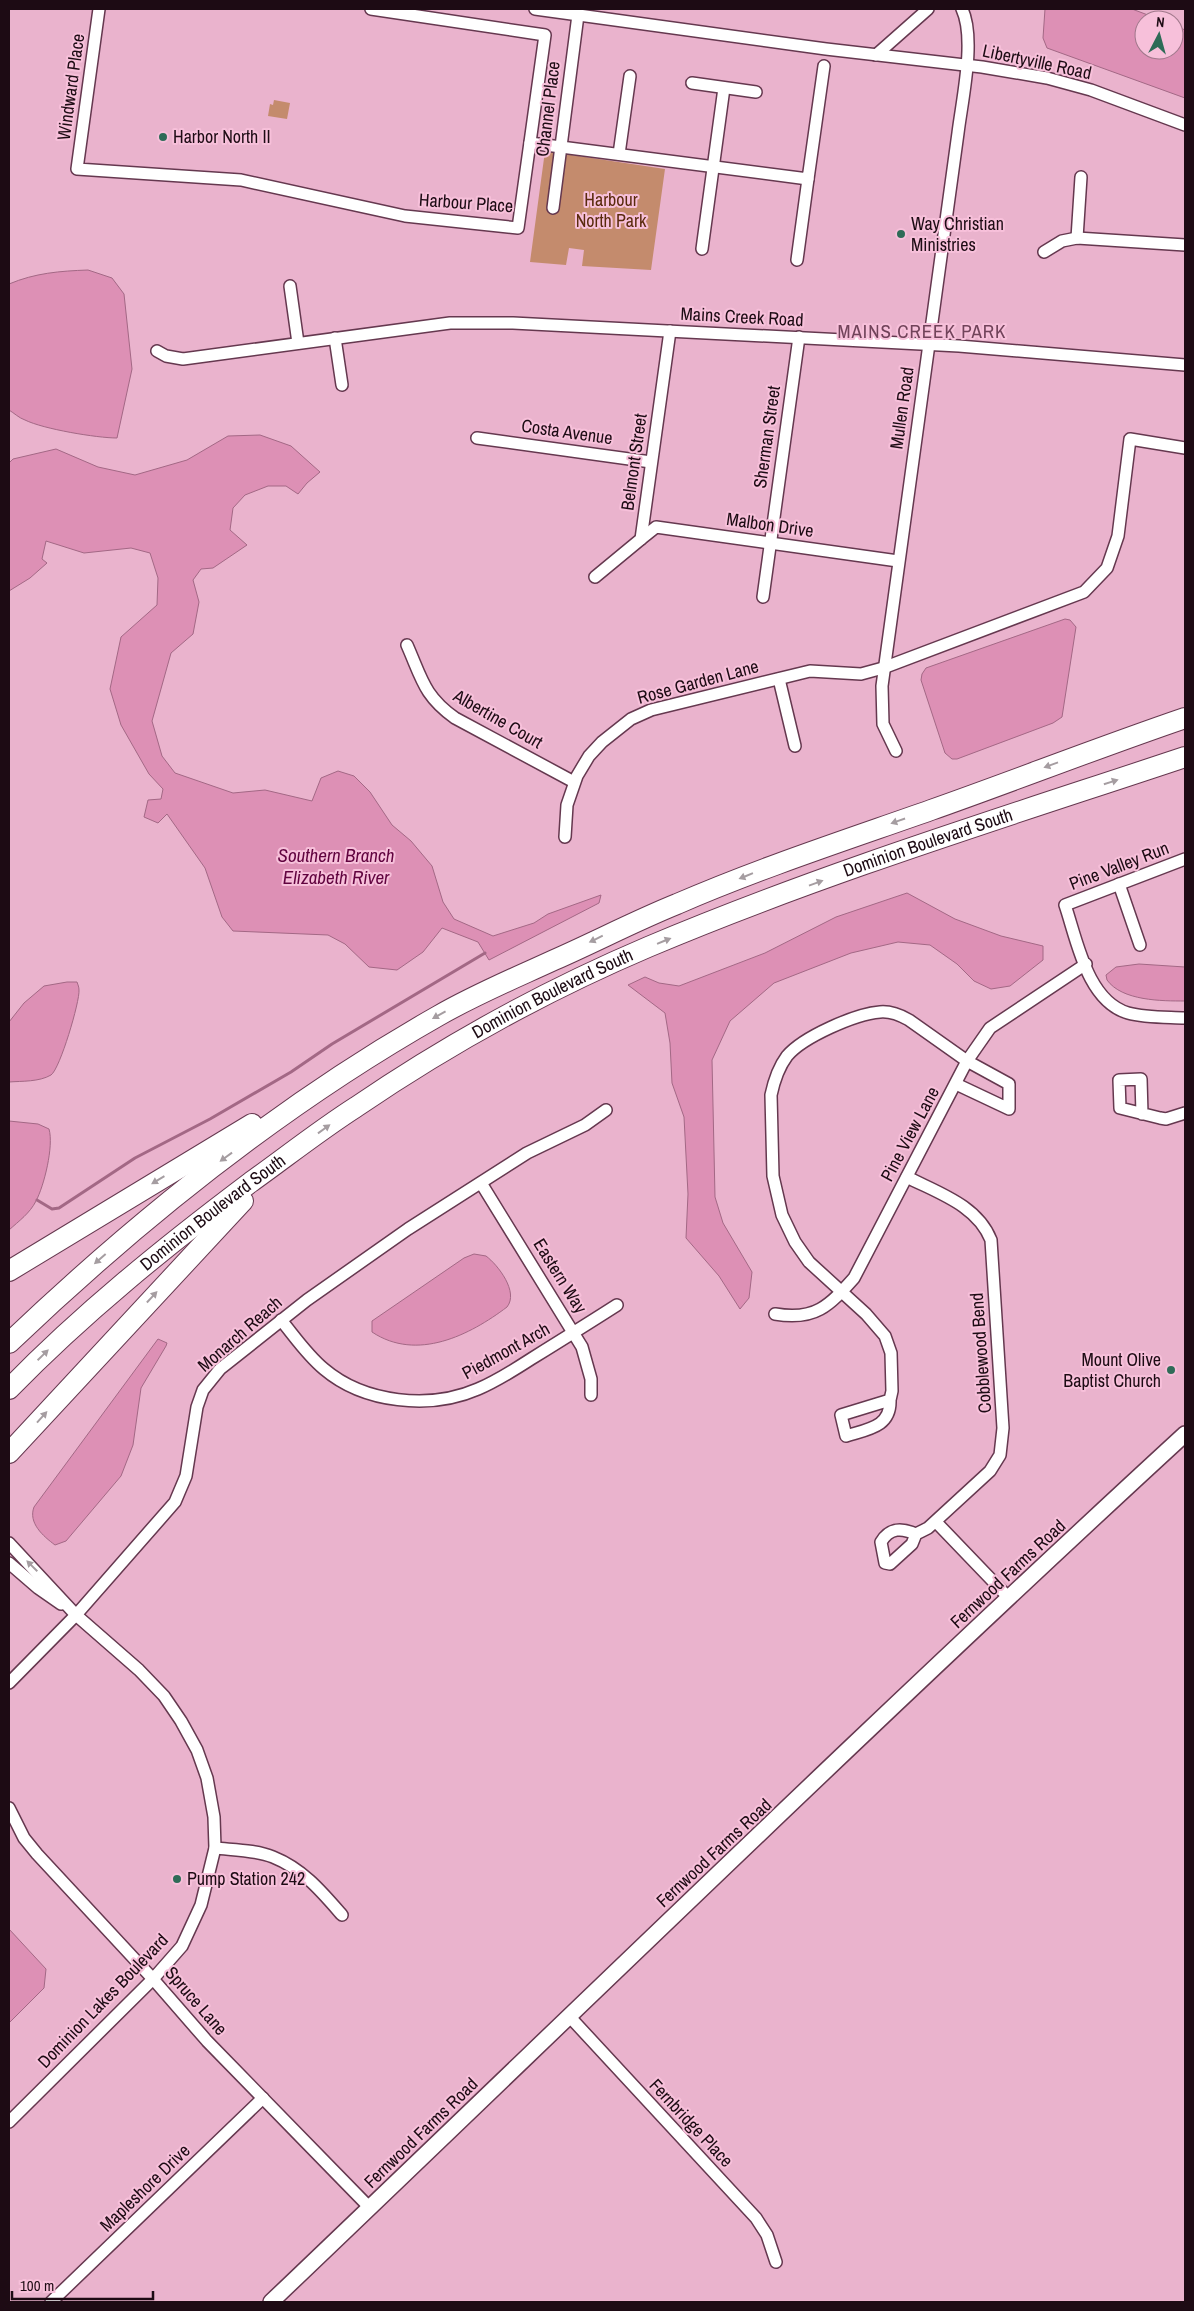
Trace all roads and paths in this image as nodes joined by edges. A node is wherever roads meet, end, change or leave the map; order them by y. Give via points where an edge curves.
1 (99, 9) edge
2 (371, 9) edge
3 (535, 9) edge
4 (928, 9) edge
5 (962, 9) edge
6 (578, 15) junction
7 (876, 55) junction
8 (966, 65) junction
9 (824, 66) dead end
10 (630, 76) dead end
11 (692, 83) dead end
12 (724, 88) junction
13 (756, 92) dead end
14 (1185, 125) edge
15 (530, 143) junction
16 (561, 146) junction
17 (619, 154) junction
18 (714, 167) junction
19 (77, 169) joint
20 (1082, 177) dead end
21 (808, 179) junction
22 (553, 208) dead end
23 (1077, 238) junction
24 (1185, 245) edge
25 (702, 249) dead end
26 (1044, 252) dead end
27 (797, 260) dead end
28 (290, 286) dead end
29 (670, 331) junction
30 (799, 337) junction
31 (335, 338) junction
32 (298, 343) junction
33 (928, 344) junction
34 (156, 351) dead end
35 (1185, 365) edge
36 (342, 385) dead end
37 (477, 438) dead end
38 (1185, 448) edge
39 (651, 462) junction
40 (641, 539) junction
41 (770, 542) junction
42 (898, 561) junction
43 (595, 577) dead end
44 (763, 597) dead end
45 (407, 645) dead end
46 (883, 668) junction
47 (779, 679) junction
48 (1185, 711) edge
49 (1185, 718) edge
50 (795, 746) dead end
51 (1097, 748) junction
52 (896, 751) dead end
53 (1185, 757) edge
54 (574, 782) junction
55 (565, 837) dead end
56 (1185, 859) edge
57 (1119, 884) junction
58 (1140, 944) dead end
59 (1086, 964) junction
60 (1185, 1018) edge
61 (967, 1062) junction
62 (956, 1084) junction
63 (322, 1086) junction
64 (606, 1110) dead end
65 (1185, 1113) edge
66 (1142, 1114) dead end
67 (284, 1158) junction
68 (907, 1176) junction
69 (481, 1183) junction
70 (9, 1271) edge
71 (841, 1292) junction
72 (617, 1305) dead end
73 (775, 1314) dead end
74 (282, 1320) junction
75 (574, 1332) junction
76 (9, 1343) edge
77 (9, 1389) edge
78 (591, 1395) dead end
79 (890, 1400) dead end
80 (1185, 1434) edge
81 (9, 1453) edge
82 (936, 1522) junction
83 (916, 1534) dead end
84 (9, 1543) edge
85 (9, 1563) edge
86 (1009, 1598) junction
87 (76, 1614) junction
88 (9, 1684) edge
89 (9, 1808) edge
90 (215, 1848) junction
91 (342, 1915) dead end
92 (153, 1979) junction
93 (568, 2016) junction
94 (262, 2098) junction
95 (9, 2122) edge
96 (370, 2208) junction
97 (776, 2262) dead end
98 (52, 2302) edge
99 (271, 2302) edge

1 - 19 street, Windward Place
2 - 15 street, Harbour Place via 545,35
3 - 6 street, Libertyville Road
4 - 7 street
5 - 8 street, Mullen Road via 968,31
6 - 7 street, Libertyville Road
6 - 16 street, Channel Place
7 - 8 street, Libertyville Road
8 - 14 street, Libertyville Road via 1067,82
8 - 33 street, Mullen Road
9 - 21 street
10 - 17 street
11 - 12 street
12 - 13 street
12 - 18 street
15 - 16 street
15 - 19 street, Harbour Place via 518,228 405,216 241,180
16 - 17 street
16 - 22 street, Channel Place
17 - 18 street
18 - 21 street
18 - 25 street
20 - 23 street
21 - 27 street
23 - 24 street
23 - 26 street via 1062,241
28 - 32 street
29 - 30 street, Mains Creek Road
29 - 31 street, Mains Creek Road via 466,322
29 - 39 street, Belmont Street
30 - 33 street, Mains Creek Road
30 - 41 street, Sherman Street
31 - 32 street, Mains Creek Road
31 - 36 street
32 - 34 street, Mains Creek Road via 183,359
33 - 35 street, Mains Creek Road
33 - 42 street, Mullen Road
37 - 39 street, Costa Avenue
38 - 46 street, Rose Garden Lane via 1130,439 1118,536 1107,568 1084,592
39 - 40 street, Belmont Street
40 - 41 street, Malbon Drive via 656,527
40 - 43 street
41 - 42 street, Malbon Drive
41 - 44 street, Sherman Street
42 - 46 street, Mullen Road
45 - 54 street, Albertine Court via 428,693 438,705
46 - 47 street, Rose Garden Lane via 861,674 810,671
46 - 52 street, Mullen Road via 883,724
47 - 50 street
47 - 54 street, Rose Garden Lane via 651,710 631,719 589,756
48 - 51 highway
49 - 51 highway, Dominion Boulevard South
51 -> 63 highway, Dominion Boulevard South via 755,873 600,937 441,1014
67 -> 53 highway, Dominion Boulevard South via 356,1106 454,1046 541,998 645,948 961,831
54 - 55 street, Rose Garden Lane via 567,805
56 - 57 street, Pine Valley Run
57 - 58 street
57 - 59 street, Pine Valley Run via 1065,905
59 - 60 street via 1100,993 1116,1008 1140,1016
59 - 61 street, Pine View Lane via 990,1028
61 - 62 street, Pine View Lane
61 - 62 street via 1008,1084 1009,1109
61 - 71 street via 909,1020 882,1012 869,1013 807,1039 787,1056 780,1067 771,1095 776,1196 802,1253
62 - 68 street, Pine View Lane
63 -> 70 highway via 228,1138
63 -> 76 highway, Dominion Boulevard South via 148,1217
64 - 69 street, Monarch Reach via 585,1125 527,1153
65 - 66 street via 1166,1118
77 -> 67 highway, Dominion Boulevard South via 125,1281
81 -> 67 highway
68 - 71 street, Pine View Lane via 854,1278
68 - 82 street, Cobblewood Bend via 974,1213 986,1229 992,1245 1003,1443 990,1471
69 - 74 street, Monarch Reach via 408,1229
69 - 75 street, Eastern Way
71 - 73 street, Pine View Lane via 816,1312 800,1316
71 - 79 street via 879,1326 885,1336 891,1353
72 - 75 street, Piedmont Arch
74 - 75 street, Piedmont Arch via 325,1370 378,1396 407,1401 456,1397 477,1390
74 - 87 street, Monarch Reach via 220,1369 203,1390 193,1426 186,1476 176,1502
75 - 78 street, Eastern Way via 588,1362
80 - 86 street, Fernwood Farms Road
82 - 83 street, Cobblewood Bend
82 - 86 street
87 -> 84 street, Dominion Lakes Boulevard
85 - 87 street, Dominion Lakes Boulevard
86 - 93 street, Fernwood Farms Road
87 - 88 street, Monarch Reach
87 - 90 street, Dominion Lakes Boulevard via 164,1696 181,1721 197,1750 207,1778 214,1817
89 - 92 street, Spruce Lane via 24,1838 37,1854
90 - 91 street via 266,1855 288,1864 315,1885
90 - 92 street, Dominion Lakes Boulevard via 201,1905 192,1926 182,1946
92 - 94 street, Spruce Lane
92 - 95 street, Dominion Lakes Boulevard
93 - 96 street, Fernwood Farms Road
93 - 97 street, Fernbridge Place via 756,2218 767,2235
94 - 96 street, Spruce Lane
94 - 98 street, Mapleshore Drive
96 - 99 street, Fernwood Farms Road

